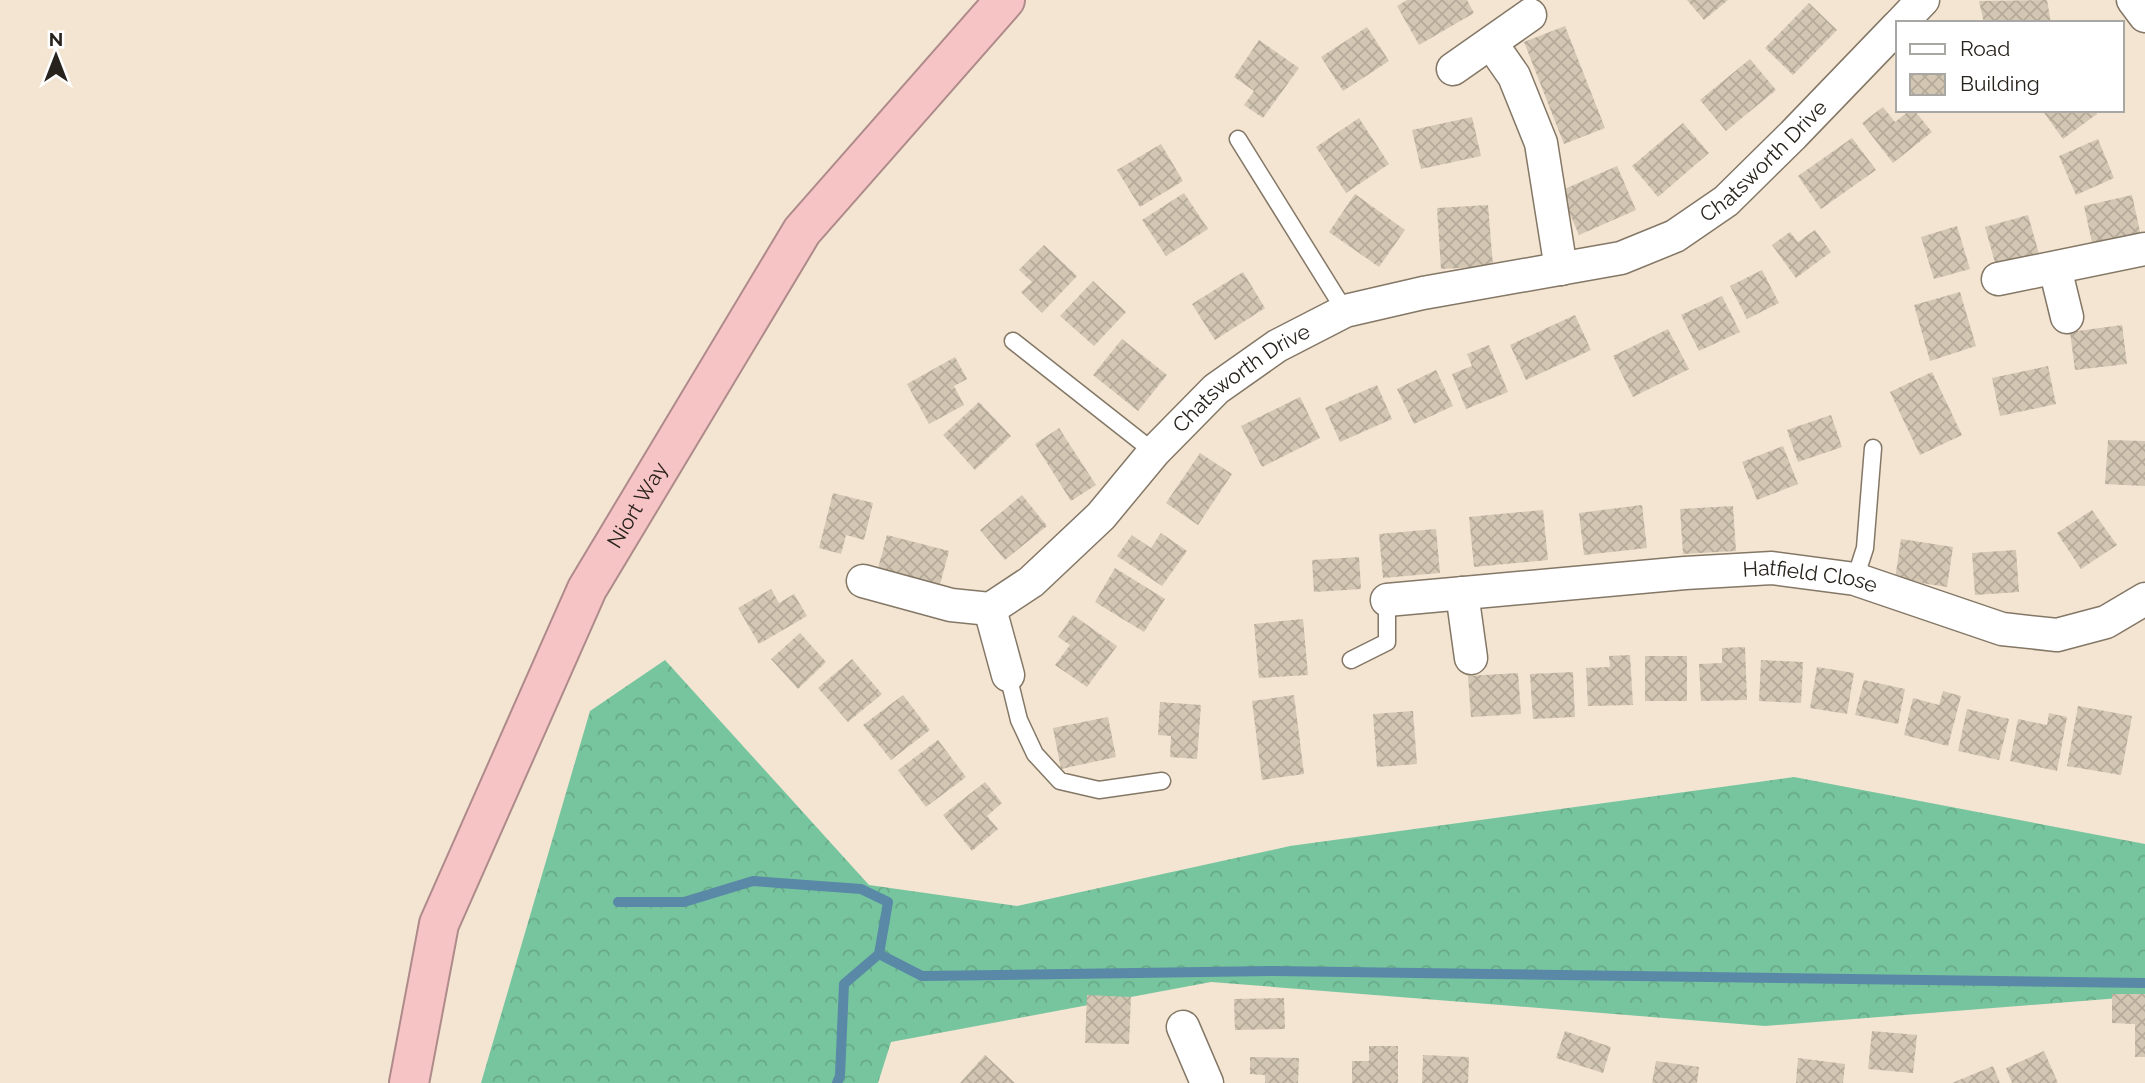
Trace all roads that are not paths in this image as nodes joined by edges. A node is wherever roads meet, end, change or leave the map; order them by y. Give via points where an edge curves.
1 (1004, 0) edge
2 (1923, 0) edge
3 (2133, 0) edge
4 (1530, 15) dead end
5 (2145, 16) edge
6 (1903, 21) edge
7 (1896, 28) edge
8 (1491, 43) junction
9 (1453, 69) dead end
10 (1238, 139) dead end
11 (2145, 249) edge
12 (2055, 268) junction
13 (1561, 269) junction
14 (1998, 279) dead end
15 (1345, 311) junction
16 (2067, 317) dead end
17 (1013, 341) dead end
18 (1873, 448) dead end
19 (1154, 452) junction
20 (1855, 579) junction
21 (863, 581) dead end
22 (1462, 593) junction
23 (2145, 599) edge
24 (1387, 600) joint
25 (990, 609) junction
26 (1471, 658) dead end
27 (1352, 660) dead end
28 (1008, 675) joint
29 (1162, 781) dead end
30 (1183, 1027) dead end
31 (409, 1083) edge
32 (1207, 1083) edge

1 - 31 highway, Niort Way via 802,231 587,589 439,924
2 - 6 street, Chatsworth Drive
3 - 5 street
4 - 8 street
7 - 13 street, Chatsworth Drive via 1726,201 1675,236 1621,258
8 - 9 street
8 - 13 street via 1514,76 1541,144
10 - 15 lane
11 - 12 street
12 - 14 street
12 - 16 street
13 - 15 street, Chatsworth Drive
15 - 19 street, Chatsworth Drive via 1277,346 1216,389
17 - 19 lane
18 - 20 lane via 1865,548
19 - 25 street, Chatsworth Drive via 1101,516 1031,582
20 - 22 street, Hatfield Close via 1772,568
20 - 23 street, Hatfield Close via 2002,629 2057,635 2106,622
21 - 25 street via 951,605
22 - 24 street, Hatfield Close
22 - 26 street
24 - 27 lane via 1387,642
25 - 28 street
28 - 29 lane via 1019,720 1035,754 1060,781 1099,790
30 - 32 street

